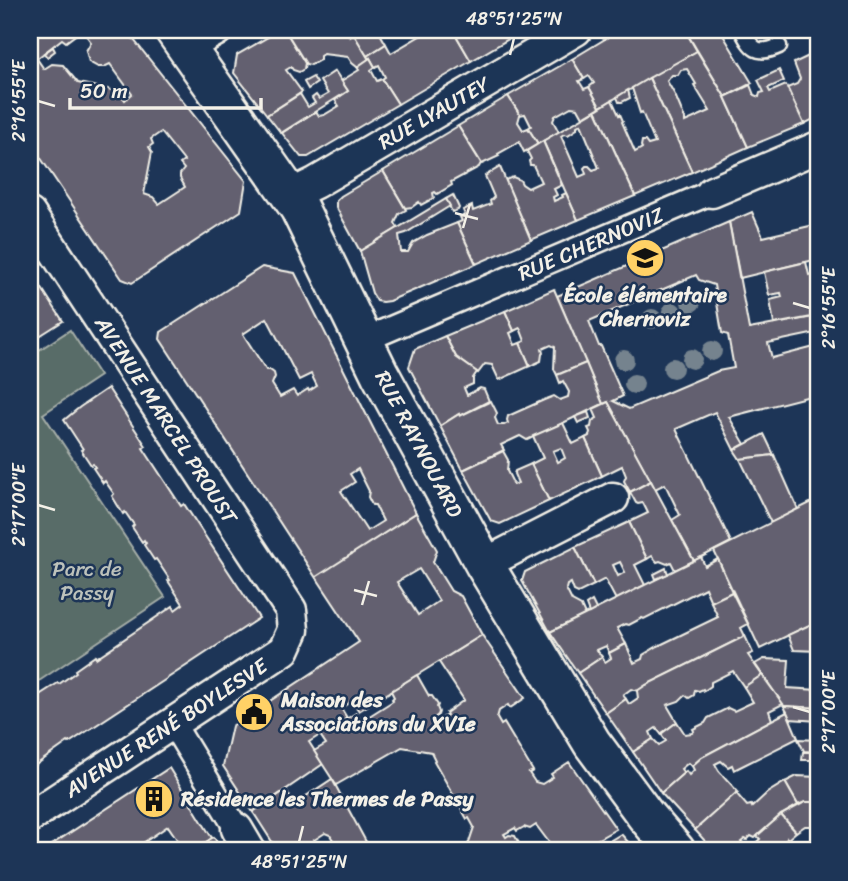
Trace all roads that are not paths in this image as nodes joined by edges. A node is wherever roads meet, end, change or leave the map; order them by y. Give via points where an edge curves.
1 (576, 30) edge
2 (742, 30) edge
3 (193, 36) edge
4 (779, 46) dead end
5 (818, 147) edge
6 (712, 192) joint
7 (290, 195) junction
8 (30, 214) edge
9 (364, 340) junction
10 (613, 498) dead end
11 (484, 564) junction
12 (293, 630) joint
13 (173, 724) junction
14 (30, 817) edge
15 (240, 834) edge
16 (676, 851) edge

1 - 7 street, RUE LYAUTEY
2 - 4 lane via 760,51
3 - 7 street, RUE RAYNOUARD
5 - 6 street, RUE CHERNOVIZ
6 - 9 street, RUE CHERNOVIZ
7 - 9 street, RUE RAYNOUARD
8 - 12 street, AVENUE MARCEL PROUST via 291,610
9 - 11 street, RUE RAYNOUARD
10 - 11 street
11 - 16 street, RUE RAYNOUARD via 592,743
12 - 13 street, AVENUE RENÉ BOYLESVE via 284,650
13 - 14 street, AVENUE RENÉ BOYLESVE
13 - 15 street

